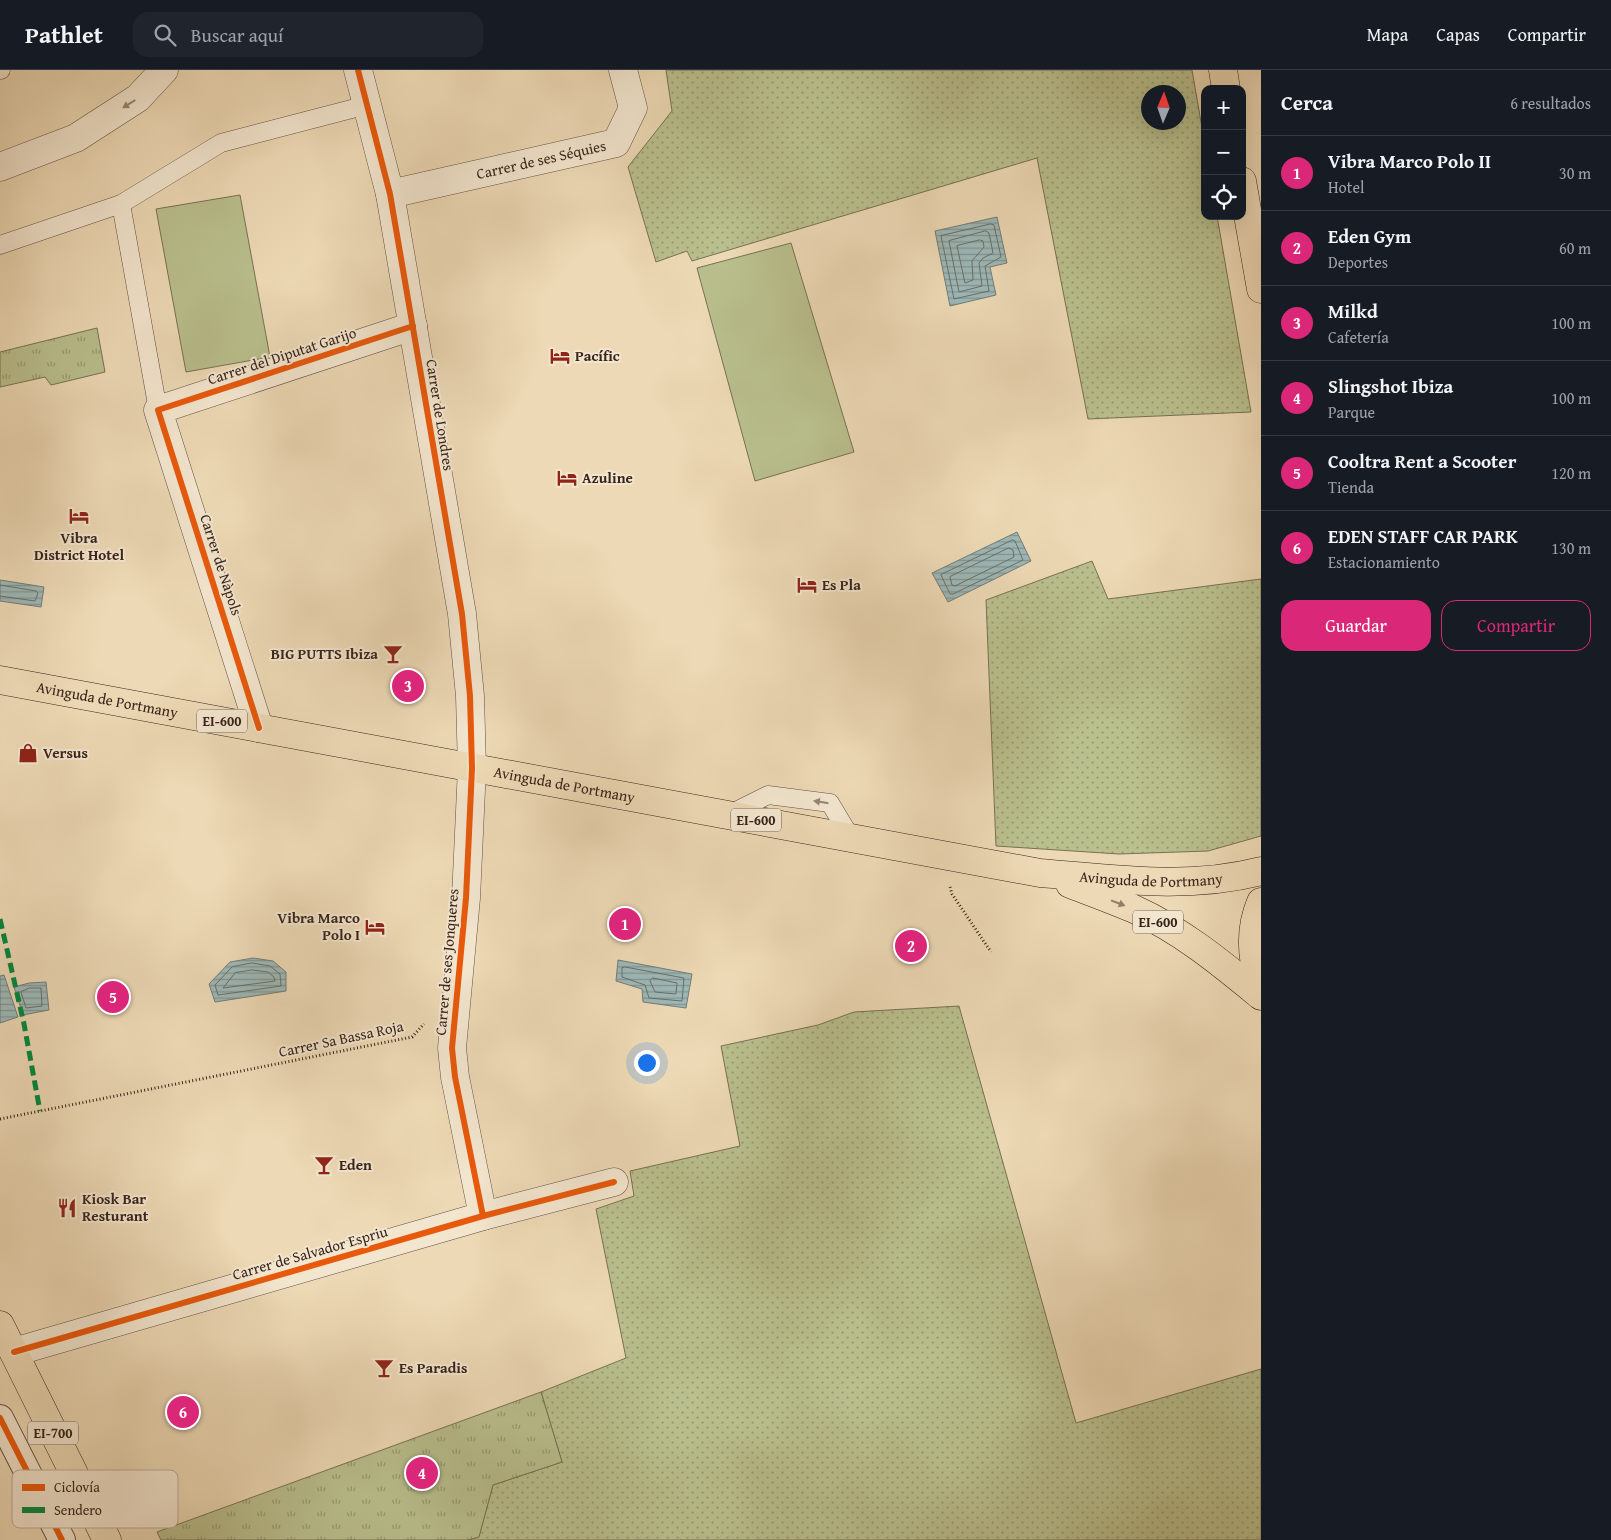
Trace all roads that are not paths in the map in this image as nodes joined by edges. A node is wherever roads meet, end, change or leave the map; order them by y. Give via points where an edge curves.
1 (164, 70) edge
2 (358, 70) edge
3 (624, 70) edge
4 (1223, 70) edge
5 (1225, 85) edge
6 (367, 105) junction
7 (0, 167) edge
8 (390, 194) junction
9 (121, 204) junction
10 (1246, 204) edge
11 (0, 246) edge
12 (1261, 289) edge
13 (413, 326) junction
14 (158, 410) junction
15 (0, 680) edge
16 (259, 728) junction
17 (472, 768) junction
18 (1261, 871) edge
19 (1040, 873) junction
20 (1261, 902) edge
21 (1261, 987) edge
22 (1261, 996) edge
23 (614, 1182) dead end
24 (483, 1216) junction
25 (0, 1325) edge
26 (14, 1352) junction
27 (0, 1418) edge
28 (26, 1470) edge
29 (72, 1470) edge
30 (56, 1528) edge
31 (101, 1528) edge
32 (62, 1540) edge
33 (107, 1540) edge

1 -> 7 street via 138,98 76,138
2 - 6 street, Carrer de Londres
3 - 8 street, Carrer de ses Séquies via 633,108 616,143
4 - 5 main road
6 - 8 street, Carrer de Londres
6 - 9 lane via 221,143
8 - 13 street, Carrer de Londres
9 - 11 lane
9 - 14 lane
10 - 12 main road
13 - 14 street, Carrer del Diputat Garijo
13 - 17 street, Carrer de Londres via 462,614 470,696
14 - 16 street, Carrer de Nàpols
15 - 16 main road, Avinguda de Portmany / EI-600
16 - 17 main road, Avinguda de Portmany / EI-600
17 - 19 main road, Avinguda de Portmany / EI-600
17 - 24 street, Carrer de ses Jonqueres via 466,898 452,1048
18 - 19 main road, Avinguda de Portmany / EI-600 via 1191,882
19 -> 22 main road, Avinguda de Portmany / EI-600 via 1136,909 1219,961
20 - 21 main road via 1253,931 1252,950
23 - 24 street, Carrer de Salvador Espriu
24 - 26 street, Carrer de Salvador Espriu
25 - 26 main road, EI-700
26 - 29 main road, EI-700
27 - 28 street
30 - 32 street
31 - 33 main road, EI-700

